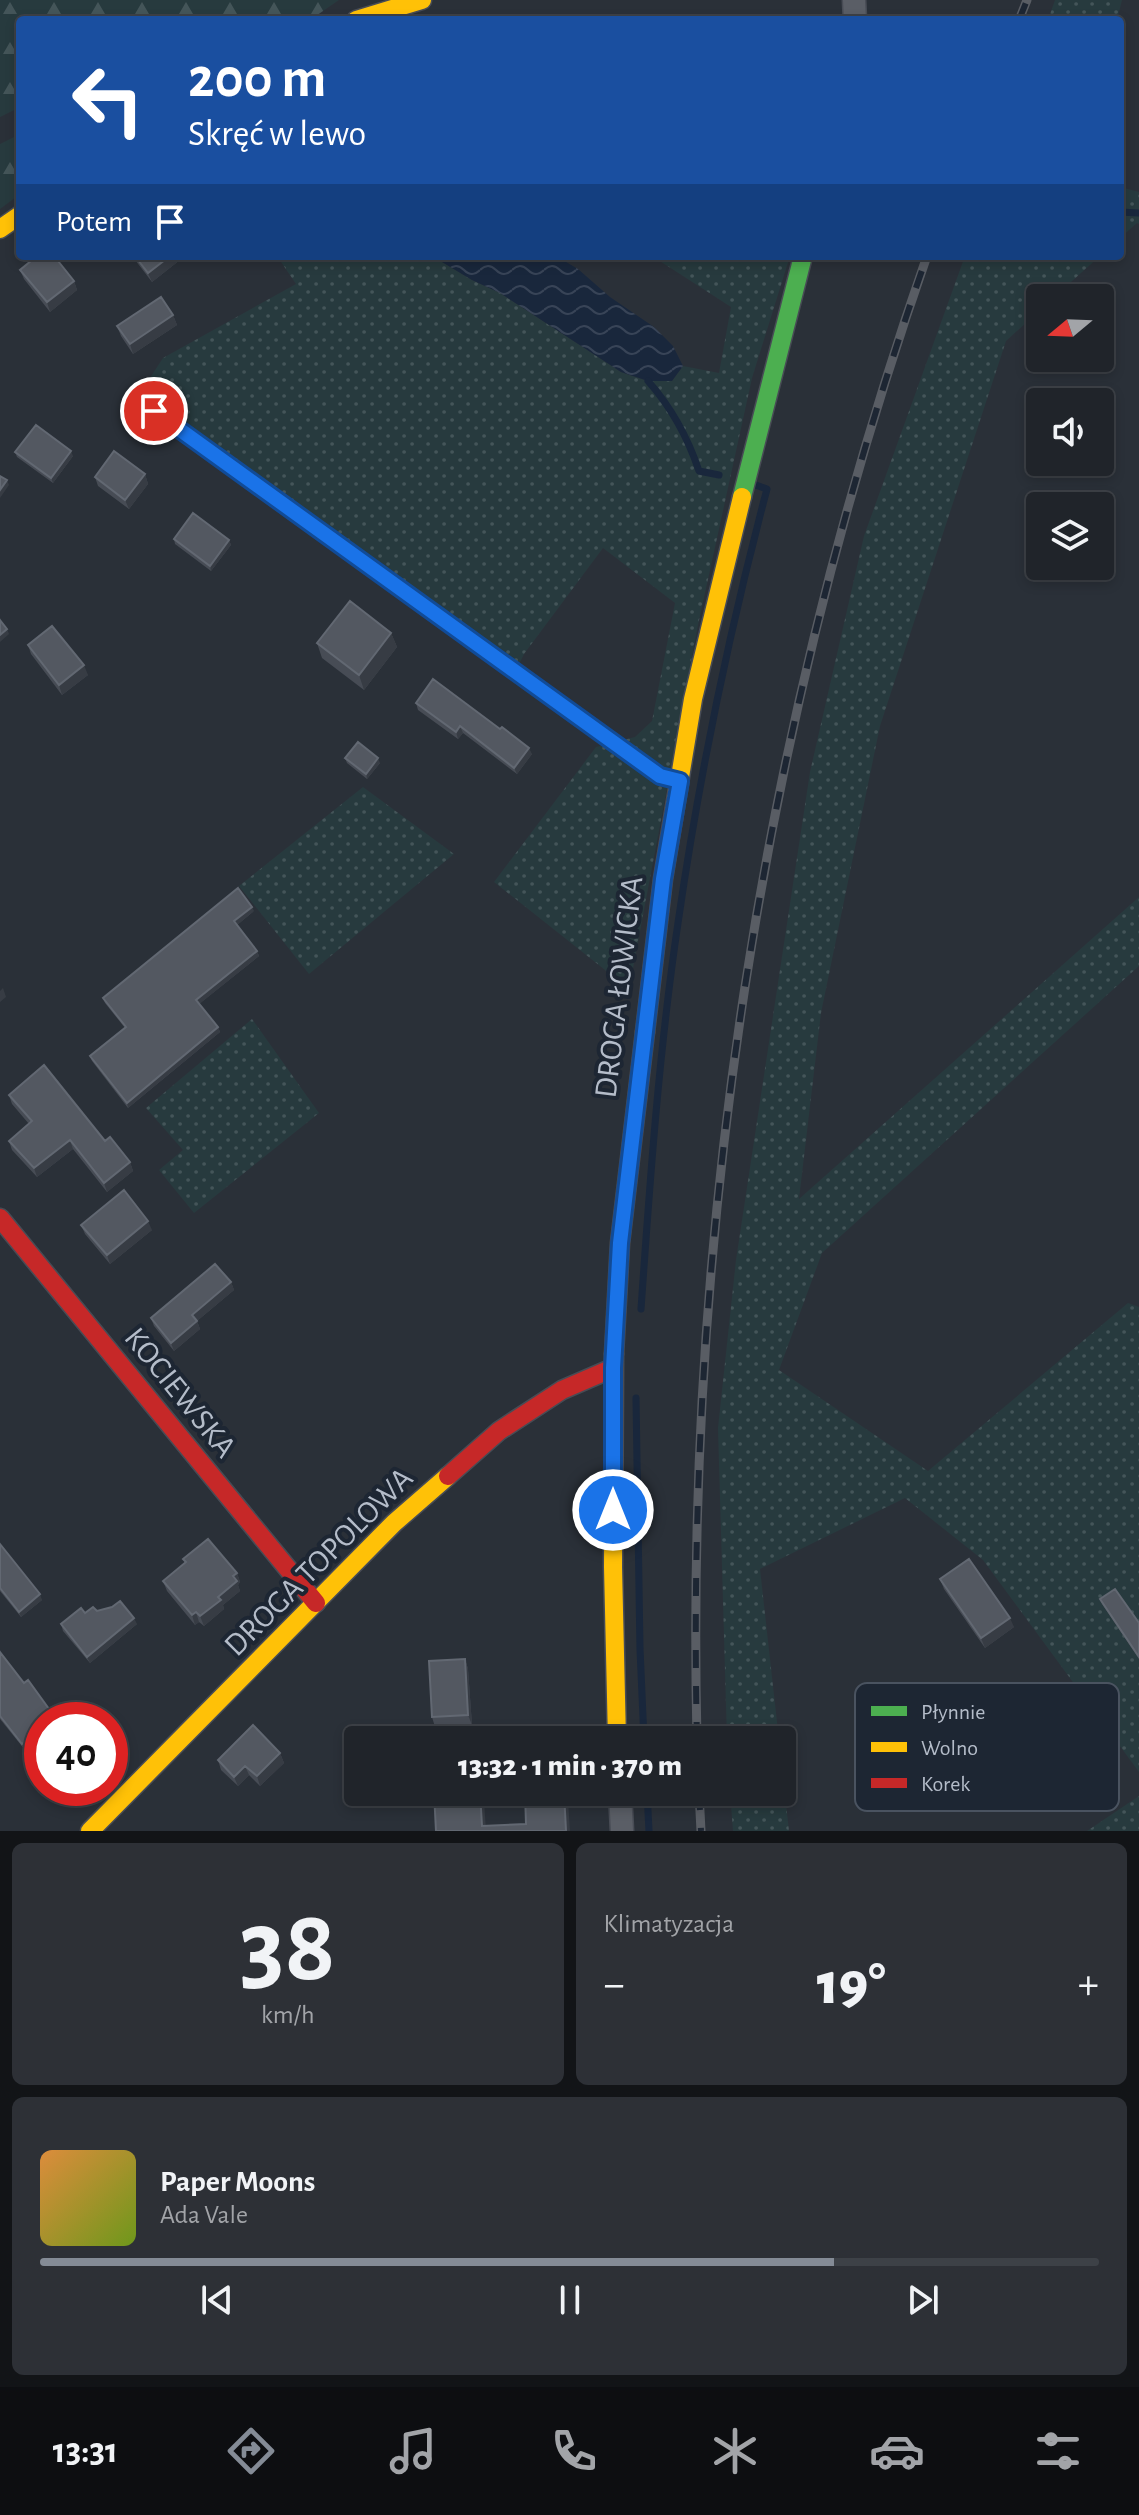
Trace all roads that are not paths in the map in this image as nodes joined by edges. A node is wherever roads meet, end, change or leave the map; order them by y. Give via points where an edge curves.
1 (422, 0) edge
2 (369, 16) edge
3 (802, 260) edge
4 (154, 411) dead end
5 (680, 781) junction
6 (0, 1218) edge
7 (613, 1368) junction
8 (316, 1603) junction
9 (617, 1726) edge
10 (621, 1806) edge
11 (90, 1831) edge
12 (622, 1831) edge

1 - 2 street
3 - 5 street, DROGA ŁOWICKA via 693,699
4 - 5 lane via 660,776
5 - 7 street, DROGA ŁOWICKA via 663,879 620,1243
6 - 8 street, KOCIEWSKA
7 - 8 street, DROGA TOPOLOWA via 562,1390 499,1431 394,1523
7 - 9 street, DROGA ŁOWICKA
8 - 11 street, DROGA TOPOLOWA
10 - 12 street

